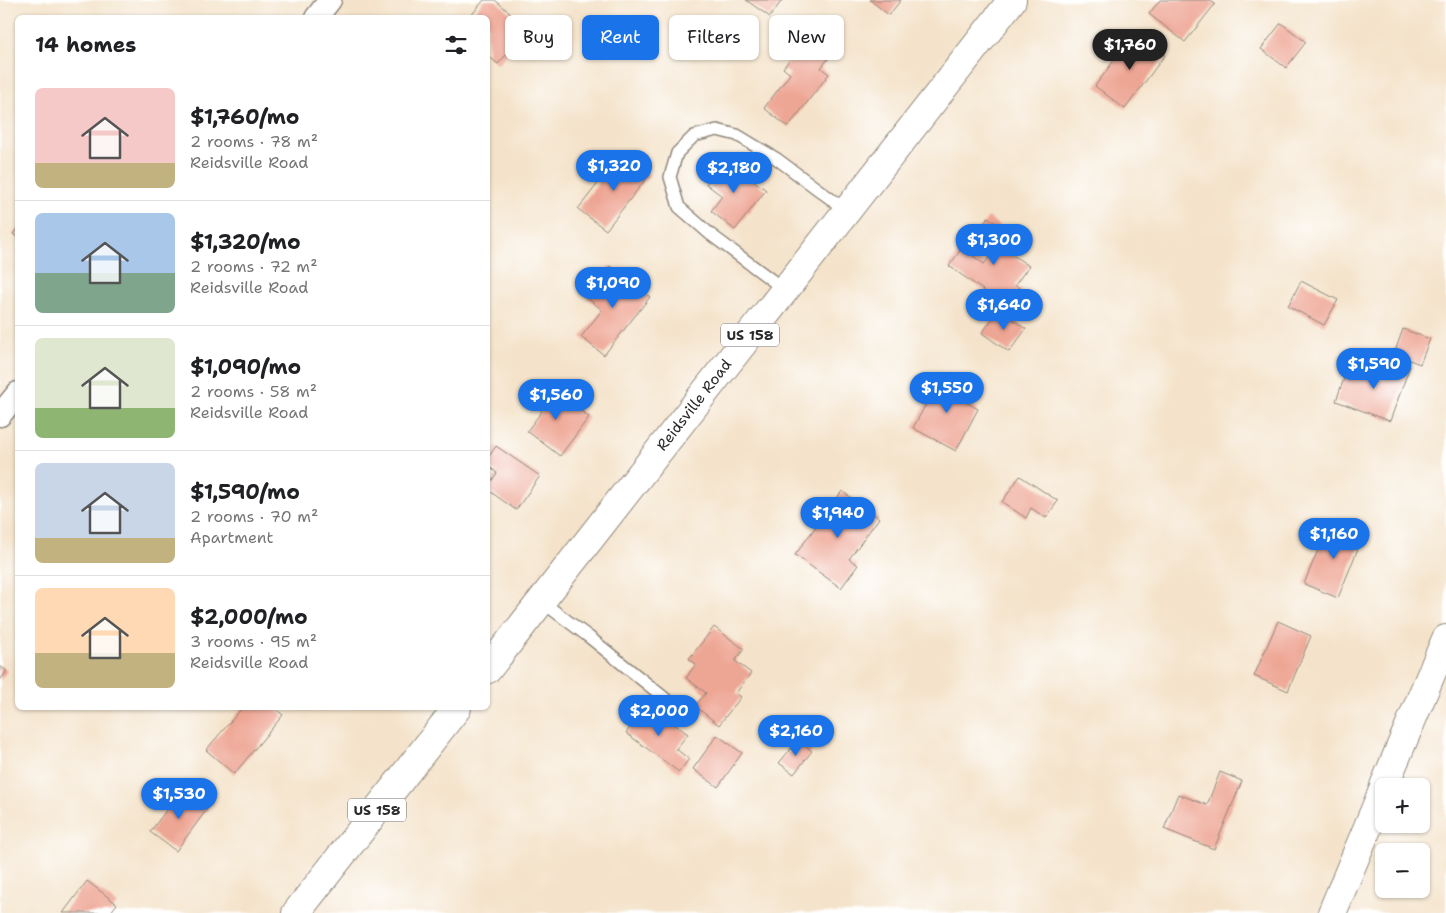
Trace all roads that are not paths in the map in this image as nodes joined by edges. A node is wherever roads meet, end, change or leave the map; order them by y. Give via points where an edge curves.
1 (330, 0) edge
2 (1012, 0) edge
3 (318, 15) edge
4 (847, 211) junction
5 (785, 290) junction
6 (15, 397) edge
7 (0, 416) edge
8 (541, 601) junction
9 (1446, 639) edge
10 (491, 657) edge
11 (677, 708) dead end
12 (455, 710) edge
13 (1388, 778) edge
14 (1375, 809) edge
15 (296, 913) edge
16 (1332, 913) edge

1 - 3 street
2 - 4 main road, Reidsville Road / US 158
4 - 5 main road, Reidsville Road / US 158
4 - 5 lane via 777,159 738,135 718,130 694,136 677,153 670,177 679,207
5 - 8 main road, Reidsville Road / US 158
6 - 7 street
8 - 10 main road, Reidsville Road / US 158
8 - 11 lane
9 - 13 main road
12 - 15 main road, US 158
14 - 16 main road

